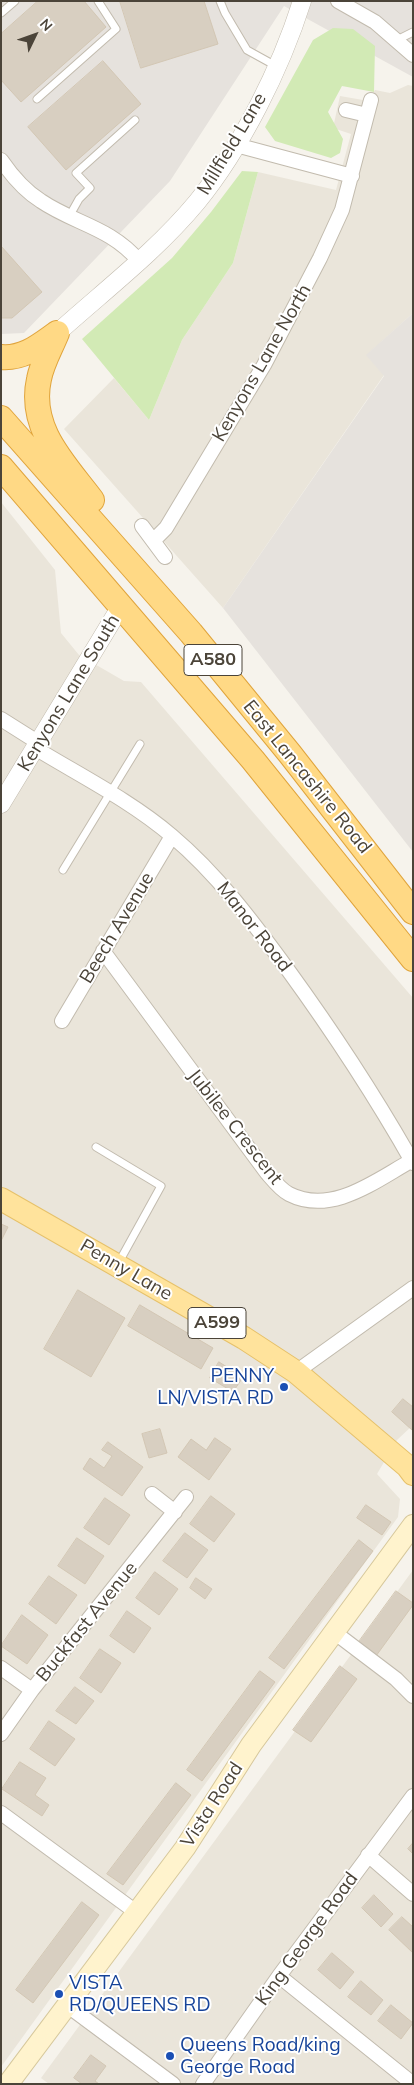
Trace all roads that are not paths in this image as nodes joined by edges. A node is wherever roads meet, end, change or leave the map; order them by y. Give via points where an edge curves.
1 (15, 1) edge
2 (98, 1) edge
3 (220, 1) edge
4 (302, 1) edge
5 (338, 1) edge
6 (1, 14) edge
7 (413, 32) edge
8 (397, 40) junction
9 (413, 55) edge
10 (276, 66) junction
11 (37, 99) dead end
12 (371, 100) dead end
13 (346, 110) dead end
14 (367, 115) junction
15 (135, 120) dead end
16 (236, 145) junction
17 (1, 160) edge
18 (352, 176) junction
19 (70, 215) junction
20 (139, 261) junction
21 (61, 330) junction
22 (1, 357) edge
23 (1, 418) edge
24 (1, 467) edge
25 (142, 526) dead end
26 (153, 541) junction
27 (165, 557) dead end
28 (121, 606) junction
29 (191, 633) junction
30 (1, 719) edge
31 (140, 744) dead end
32 (37, 746) junction
33 (110, 793) junction
34 (1, 804) edge
35 (172, 836) junction
36 (63, 870) dead end
37 (413, 912) edge
38 (103, 951) junction
39 (413, 959) edge
40 (62, 1021) dead end
41 (96, 1147) dead end
42 (412, 1162) edge
43 (1, 1199) edge
44 (117, 1265) junction
45 (413, 1288) edge
46 (296, 1372) junction
47 (413, 1474) edge
48 (152, 1494) dead end
49 (186, 1498) dead end
50 (175, 1512) junction
51 (413, 1525) edge
52 (334, 1632) junction
53 (1, 1668) edge
54 (32, 1690) junction
55 (413, 1696) edge
56 (1, 1734) edge
57 (413, 1796) edge
58 (1, 1814) edge
59 (368, 1855) junction
60 (413, 1894) edge
61 (136, 1912) junction
62 (279, 1976) junction
63 (68, 2006) junction
64 (8, 2084) edge
65 (173, 2084) edge
66 (203, 2084) edge
67 (413, 2084) edge

1 - 6 lane
2 - 11 lane via 116,28
3 - 10 lane via 247,50
4 - 10 street, Millfield Lane via 291,36
5 - 8 street via 376,22
7 - 8 lane
8 - 9 street
10 - 16 street, Millfield Lane
12 - 14 street, Kenyons Lane North
13 - 14 street
14 - 18 street, Kenyons Lane North
15 - 19 lane via 76,173 90,188
16 - 18 street
16 - 20 street, Millfield Lane via 196,202
17 - 19 street via 31,194
18 - 26 street, Kenyons Lane North via 342,210 320,258 268,357 166,528
19 - 20 street via 118,240
20 - 21 street, Millfield Lane
21 - 22 highway via 31,352
21 - 29 highway via 39,377 36,393 47,441
23 - 29 highway, East Lancashire Road / A580
24 - 28 highway, East Lancashire Road / A580
25 - 26 street
26 - 27 street
28 - 32 street, Kenyons Lane South
28 - 39 highway, East Lancashire Road / A580 via 259,768
29 - 37 highway, East Lancashire Road / A580
30 - 32 street, Manor Road
31 - 33 lane
32 - 33 street, Manor Road
32 - 34 street, Kenyons Lane South
33 - 35 street, Manor Road
33 - 36 lane
35 - 38 street, Beech Avenue
35 - 42 street, Manor Road via 218,881 273,949 367,1085
38 - 40 street, Beech Avenue
38 - 42 street, Jubilee Crescent via 266,1173 288,1194 317,1202 346,1197
41 - 44 lane via 161,1186
43 - 44 main road, Penny Lane / A599
44 - 46 main road, Penny Lane / A599 via 244,1338
45 - 46 street
46 - 47 main road, Penny Lane / A599
48 - 50 street
49 - 50 street, Buckfast Avenue
50 - 54 street, Buckfast Avenue
51 - 52 main road, Vista Road
52 - 55 street via 396,1679
52 - 61 main road, Vista Road via 251,1745 185,1848
53 - 54 street
54 - 56 street, Buckfast Avenue
57 - 59 street, King George Road
58 - 61 street
59 - 60 street
59 - 62 street, King George Road
61 - 63 main road, Vista Road
62 - 66 street, King George Road
62 - 67 street
63 - 64 main road, Vista Road
63 - 65 street

